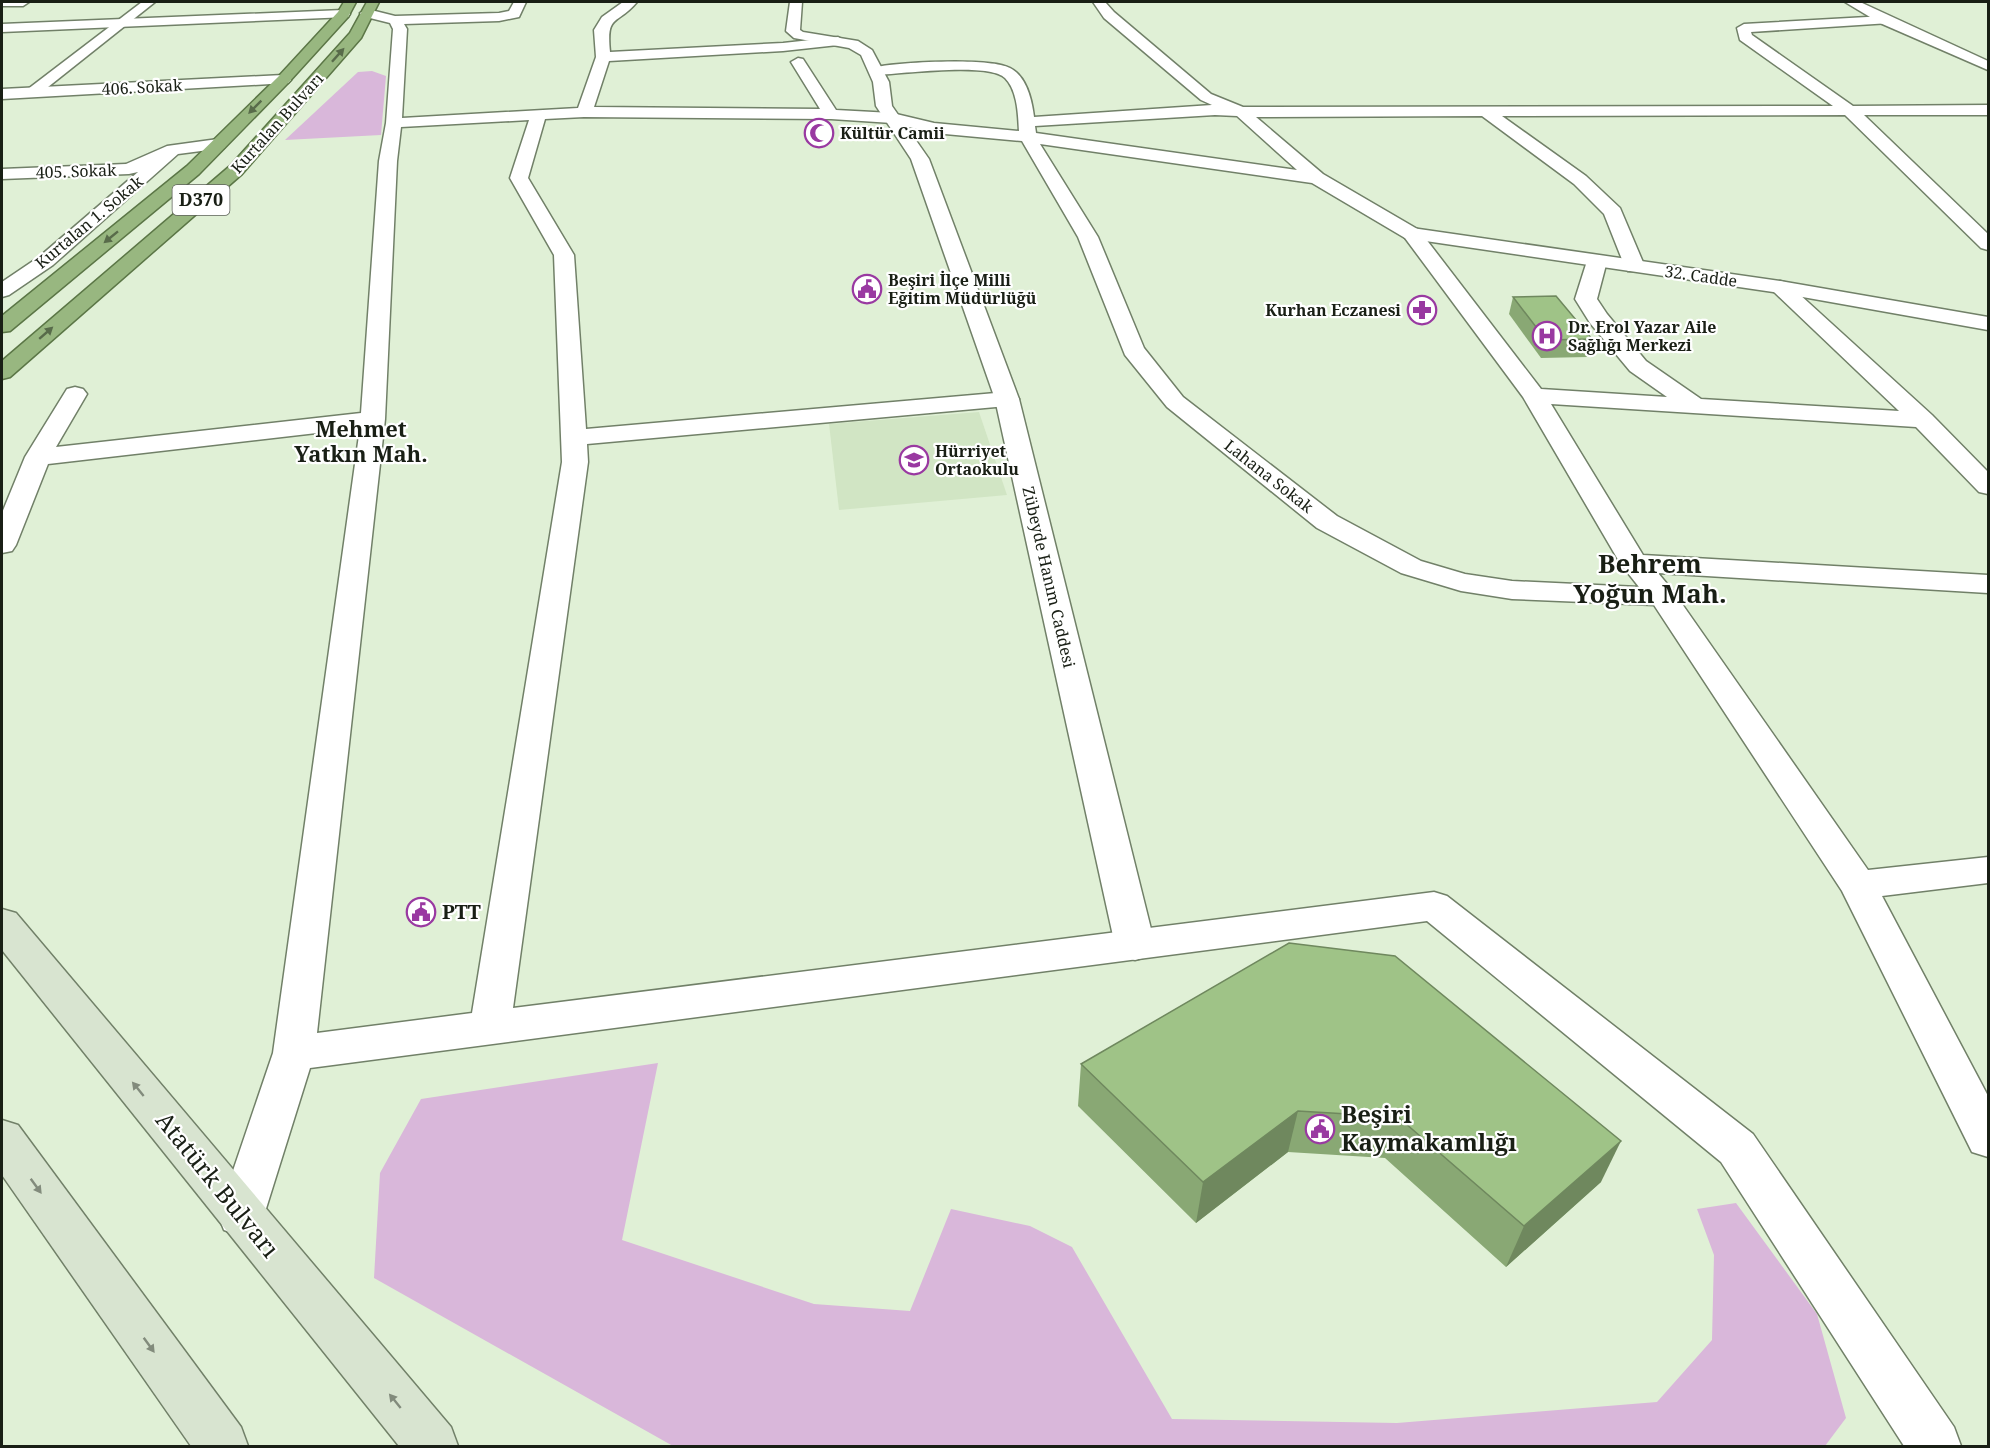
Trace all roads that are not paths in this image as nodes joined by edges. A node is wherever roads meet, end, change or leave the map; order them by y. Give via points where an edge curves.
1 (2, 2) edge
2 (22, 2) edge
3 (149, 2) edge
4 (520, 2) edge
5 (631, 2) edge
6 (796, 2) edge
7 (1099, 2) edge
8 (1851, 2) edge
9 (366, 10) edge
10 (1885, 20) junction
11 (124, 23) junction
12 (2, 28) edge
13 (838, 40) junction
14 (603, 57) junction
15 (798, 62) dead end
16 (1989, 66) edge
17 (876, 72) junction
18 (283, 80) junction
19 (33, 92) junction
20 (2, 94) edge
21 (1848, 110) junction
22 (1989, 110) edge
23 (1485, 111) junction
24 (584, 112) junction
25 (1241, 112) junction
26 (539, 114) junction
27 (831, 114) junction
28 (892, 118) junction
29 (394, 123) junction
30 (1027, 130) junction
31 (218, 144) junction
32 (173, 150) junction
33 (2, 174) edge
34 (1317, 178) junction
35 (1412, 234) junction
36 (1989, 244) edge
37 (1597, 261) junction
38 (1635, 267) junction
39 (1780, 287) junction
40 (2, 291) edge
41 (1989, 324) edge
42 (2, 326) edge
43 (2, 372) edge
44 (75, 394) dead end
45 (1534, 396) junction
46 (1007, 399) junction
47 (1696, 406) junction
48 (373, 419) junction
49 (1923, 420) junction
50 (573, 438) junction
51 (38, 457) junction
52 (1989, 486) edge
53 (2, 545) edge
54 (1634, 563) junction
55 (1989, 584) edge
56 (1663, 597) junction
57 (1989, 870) edge
58 (1858, 885) junction
59 (2, 923) edge
60 (1135, 945) junction
61 (490, 1028) junction
62 (294, 1053) junction
63 (1989, 1138) edge
64 (2, 1139) edge
65 (241, 1215) junction
66 (222, 1446) edge
67 (432, 1446) edge
68 (1935, 1446) edge

1 - 2 street
3 - 11 street
4 - 9 street via 513,14 499,17
5 - 14 street via 607,20 601,30
6 - 13 street, Zübeyde Hanım Caddesi via 793,31
7 - 25 street via 1109,15 1206,97
8 - 10 street
9 - 11 street
9 - 18 highway, Kurtalan Bulvarı / D370
9 - 29 street via 400,29
43 -> 9 highway, Kurtalan Bulvarı / D370 via 236,170 356,34
10 - 16 street
10 - 21 street via 1744,28 1745,37
11 - 12 street
11 - 19 street
13 - 14 street
13 - 17 street, Zübeyde Hanım Caddesi via 867,53
14 - 24 street
15 - 27 street
17 - 28 street, Zübeyde Hanım Caddesi via 884,106
17 - 30 street via 973,65 1005,71 1014,78 1024,102
18 - 19 street, 406. Sokak
18 -> 31 highway, Kurtalan Bulvarı / D370
19 - 20 street, 406. Sokak
21 - 22 street
21 - 23 street
21 - 36 street
23 - 25 street
23 - 38 street via 1580,180 1613,212
24 - 26 street
24 - 27 street
25 - 30 street via 1215,110
25 - 34 street
26 - 29 street
26 - 50 street via 519,178 564,255
27 - 28 street
28 - 30 street via 934,128
28 - 46 street, Zübeyde Hanım Caddesi via 920,159
29 - 48 street via 388,161
30 - 34 street
30 - 56 street, Lahana Sokak via 1088,237 1133,350 1175,402 1327,522 1411,567 1461,582 1512,590
31 - 32 street, 405. Sokak
31 -> 42 highway, Kurtalan Bulvarı / D370 via 193,170
32 - 33 street, 405. Sokak via 129,168
32 - 40 street, Kurtalan 1. Sokak via 46,261
34 - 35 street
35 - 37 street, 32. Cadde
35 - 45 street
37 - 38 street, 32. Cadde
37 - 47 street via 1586,299 1598,318 1638,366
38 - 39 street, 32. Cadde
39 - 41 street, 32. Cadde
39 - 49 street
44 - 51 street
45 - 47 street
45 - 54 street
46 - 50 street
46 - 60 street, Zübeyde Hanım Caddesi
47 - 49 street
48 - 51 street
48 - 62 street
49 - 52 street
50 - 61 street via 575,462
51 - 53 street
54 - 55 street
54 - 56 street
56 - 58 street
57 - 58 street
58 - 63 street
65 -> 59 main road, Atatürk Bulvarı
60 - 61 street
60 - 68 street via 1434,906 1737,1148
61 - 62 street
62 - 65 street
64 -> 66 main road
67 -> 65 main road, Atatürk Bulvarı

